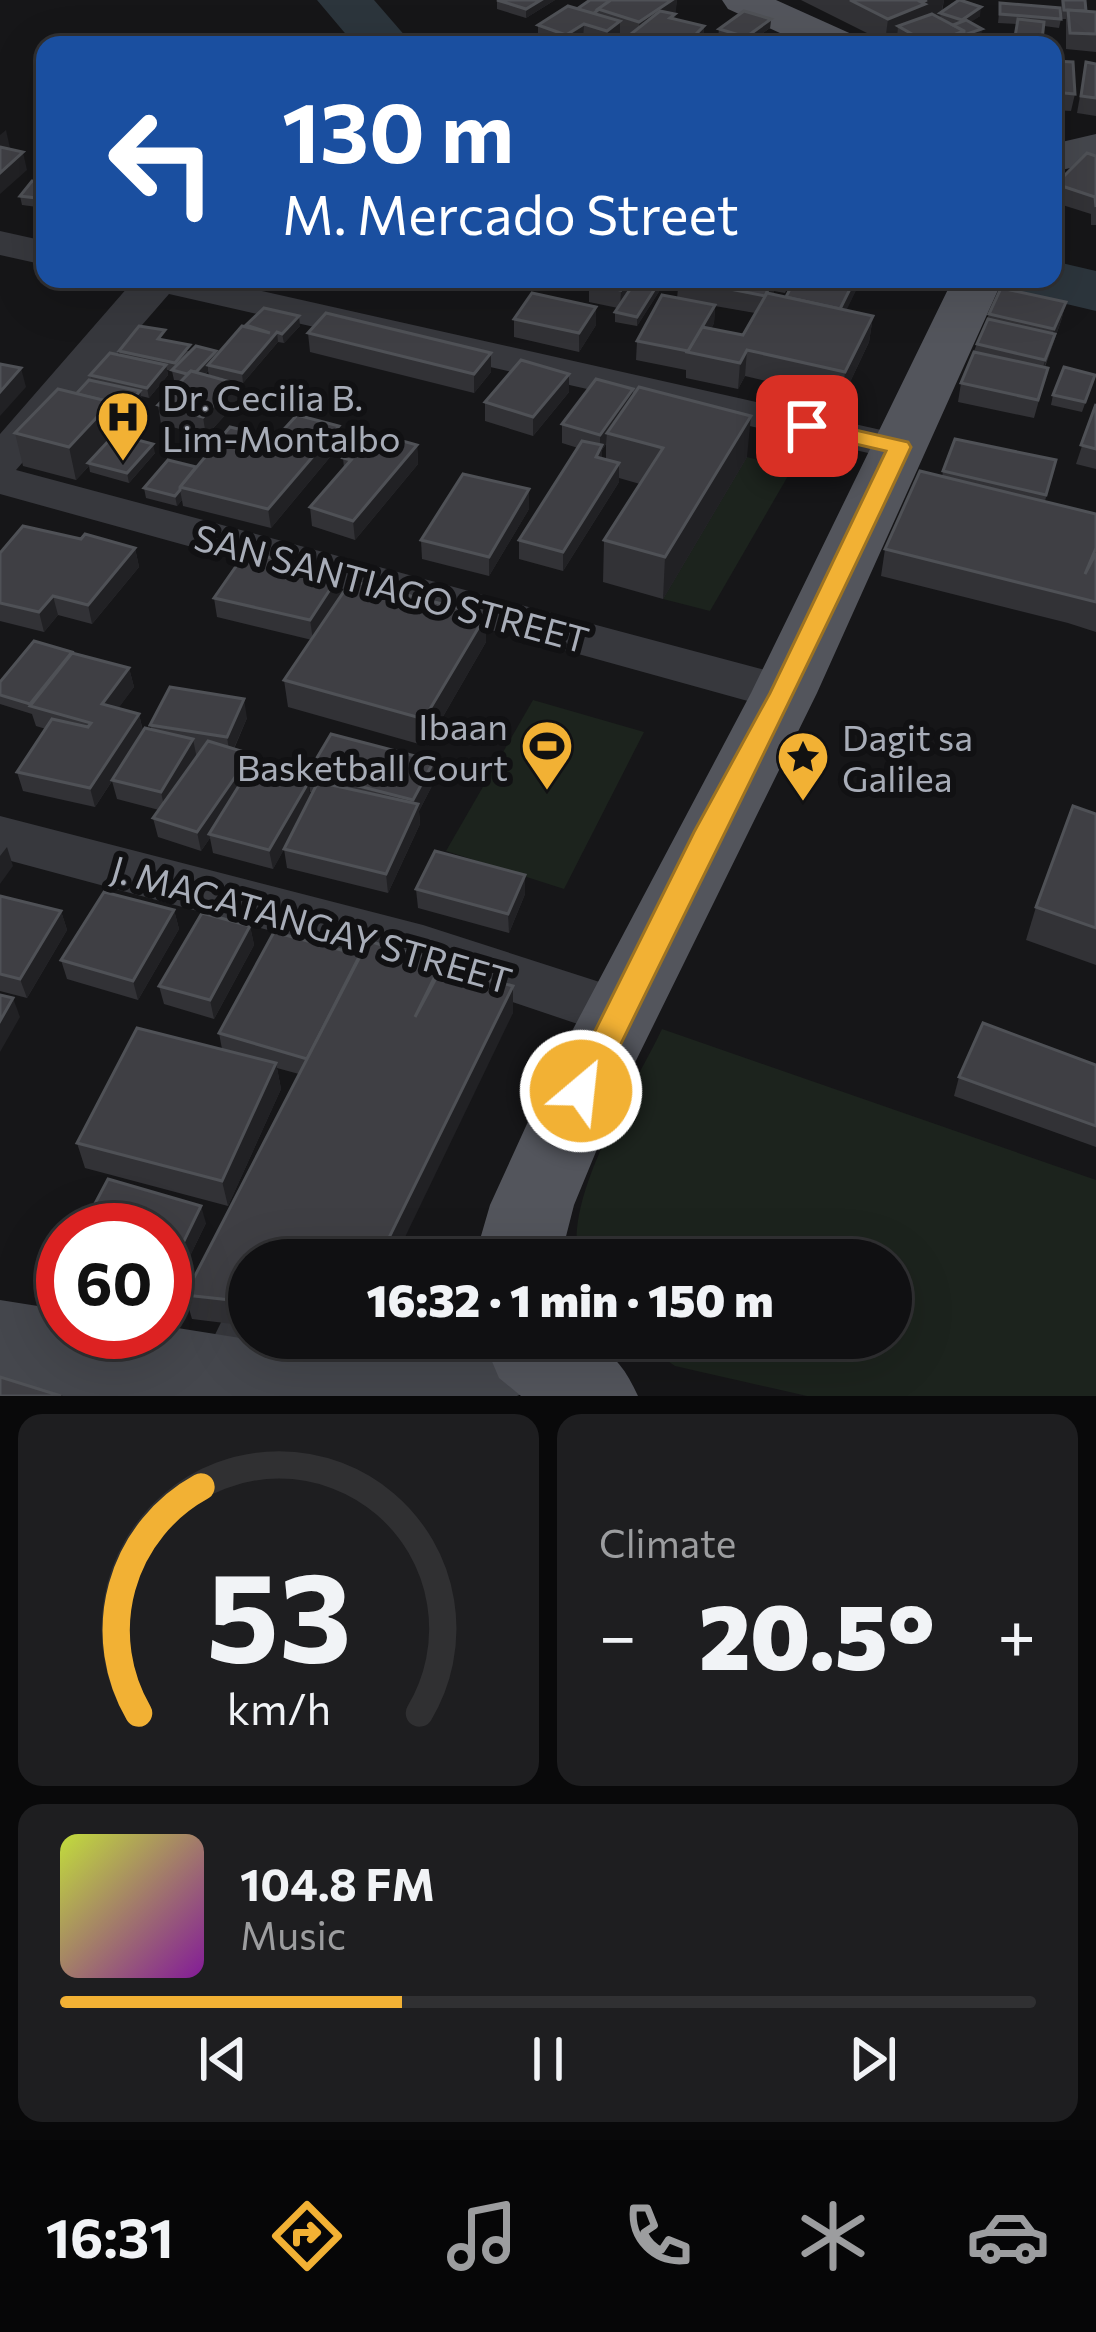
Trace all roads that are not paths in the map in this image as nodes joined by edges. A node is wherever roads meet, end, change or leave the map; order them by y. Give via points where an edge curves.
1 (742, 0) edge
2 (821, 36) edge
3 (1062, 131) edge
4 (1096, 137) edge
5 (1096, 148) edge
6 (1062, 156) edge
7 (0, 242) edge
8 (36, 251) edge
9 (151, 288) edge
10 (193, 288) edge
11 (974, 288) edge
12 (899, 447) junction
13 (0, 461) edge
14 (0, 481) edge
15 (784, 693) junction
16 (0, 837) edge
17 (622, 1014) junction
18 (523, 1239) edge
19 (228, 1317) edge
20 (0, 1343) edge
21 (550, 1361) edge
22 (157, 1380) edge
23 (333, 1396) edge
24 (346, 1396) edge

1 - 2 main road
3 - 4 main road
5 - 6 main road
7 - 8 street
9 - 13 street
10 - 12 street
11 - 12 main road
12 - 15 main road
14 - 15 street, SAN SANTIAGO STREET
15 - 17 main road
16 - 17 street, J. MACATANGAY STREET
17 - 18 main road via 581,1091
19 - 22 lane
20 - 22 main road
21 - 24 main road
22 - 23 main road

